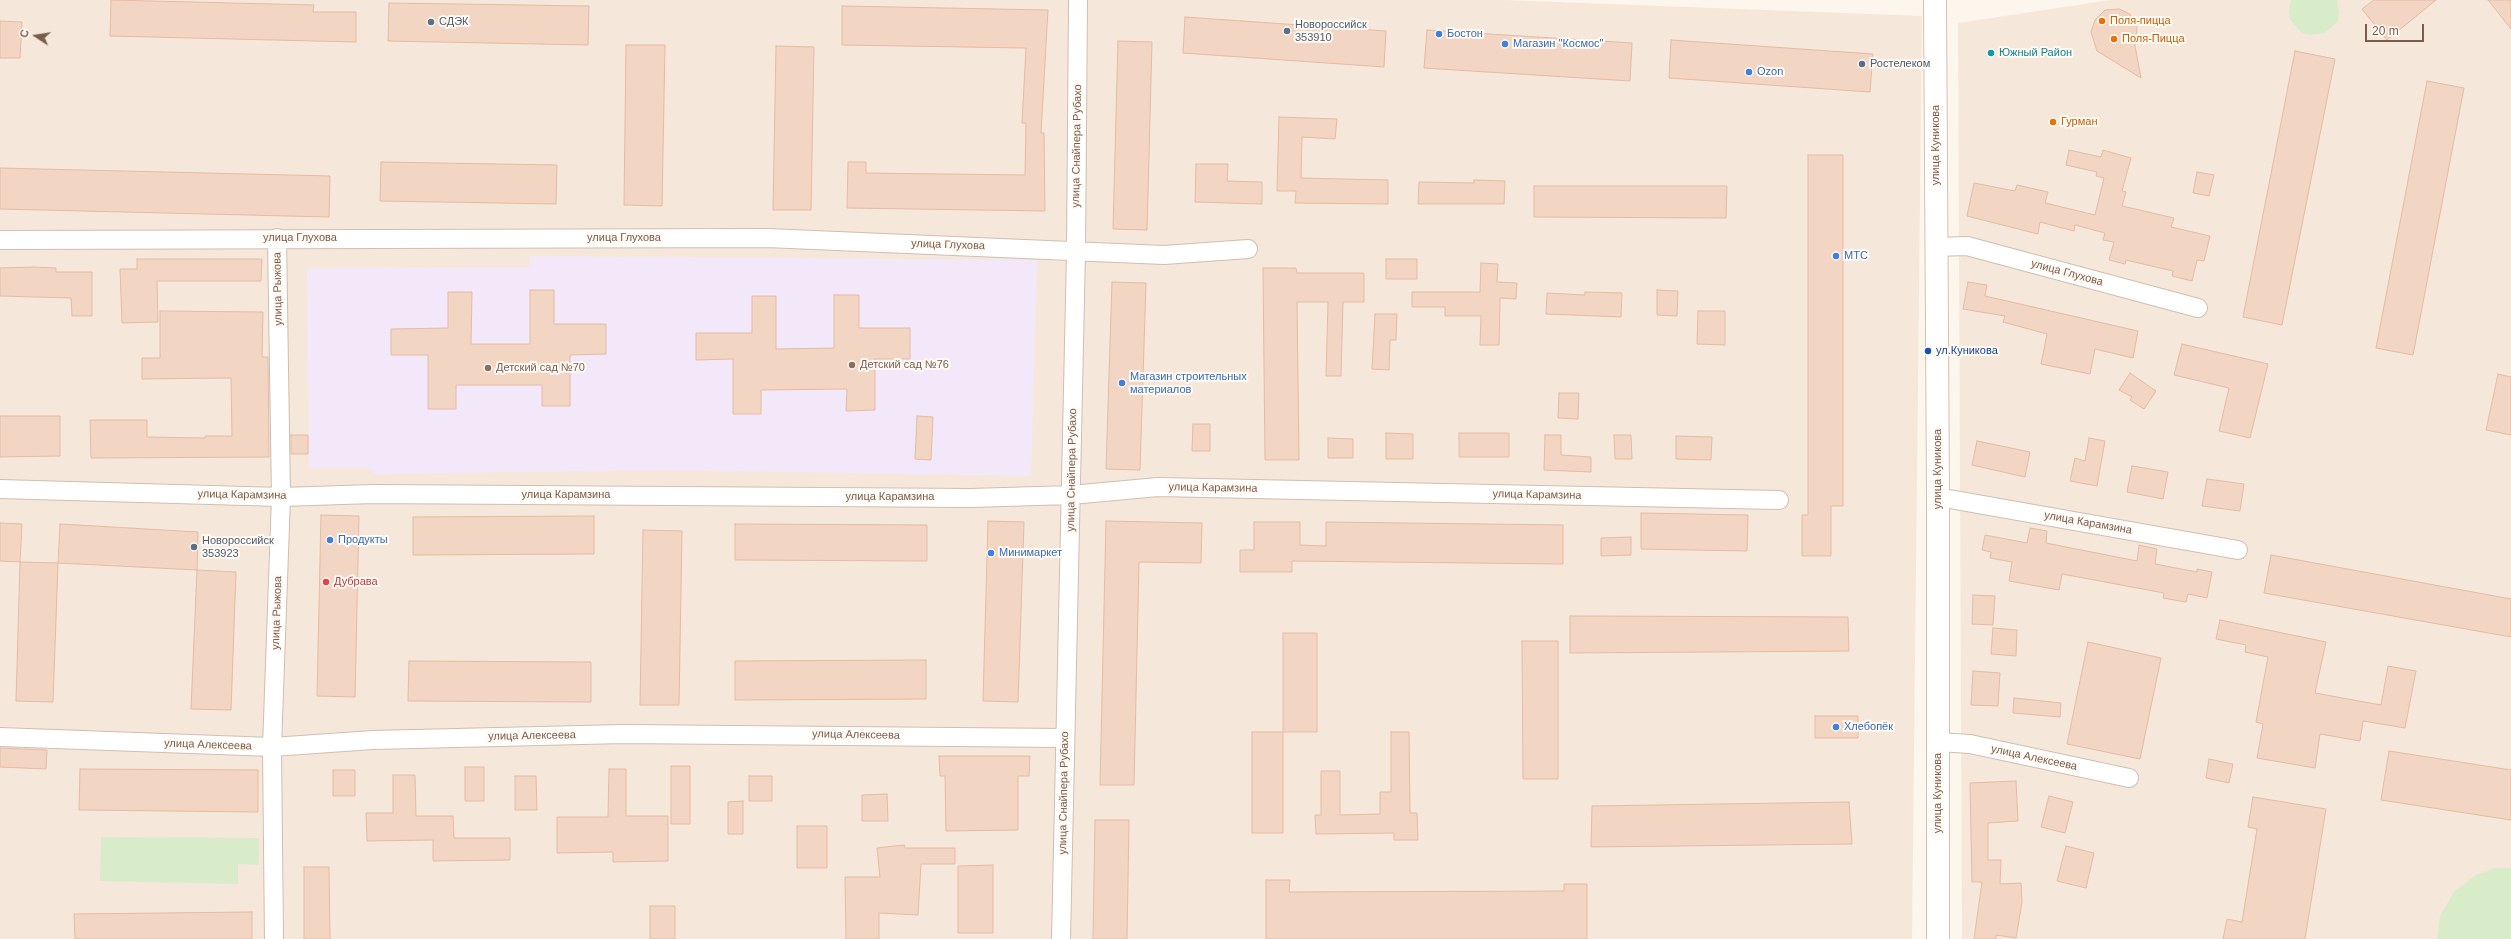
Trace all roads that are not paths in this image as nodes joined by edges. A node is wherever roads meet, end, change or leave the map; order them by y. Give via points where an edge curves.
1 (1078, 0) edge
2 (1935, 0) edge
3 (277, 238) junction
4 (0, 240) edge
5 (1936, 247) junction
6 (1248, 248) dead end
7 (1076, 252) junction
8 (2198, 308) dead end
9 (0, 489) edge
10 (1071, 495) junction
11 (281, 497) junction
12 (1938, 497) junction
13 (1779, 500) dead end
14 (2238, 550) dead end
15 (0, 737) edge
16 (1064, 738) junction
17 (1938, 742) junction
18 (272, 747) junction
19 (2129, 778) dead end
20 (274, 939) edge
21 (1061, 939) edge
22 (1938, 939) edge

1 - 7 street, улица Снайпера Рубахо
2 - 5 street, улица Куникова
3 - 4 street, улица Глухова
3 - 7 street, улица Глухова via 767,238
3 - 11 street, улица Рыжова
5 - 8 street, улица Глухова via 1966,246
5 - 12 street, улица Куникова
6 - 7 street, улица Глухова via 1164,255
7 - 10 street, улица Снайпера Рубахо
9 - 11 street, улица Карамзина
10 - 11 street, улица Карамзина via 963,498 374,494
10 - 13 street, улица Карамзина via 1158,487
10 - 16 street, улица Снайпера Рубахо
11 - 18 street, улица Рыжова
12 - 14 street, улица Карамзина
12 - 17 street, улица Куникова
15 - 18 street, улица Алексеева
16 - 18 street, улица Алексеева via 623,734 373,740
16 - 21 street, улица Снайпера Рубахо
17 - 19 street, улица Алексеева via 1970,744
17 - 22 street, улица Куникова
18 - 20 street, улица Рыжова

